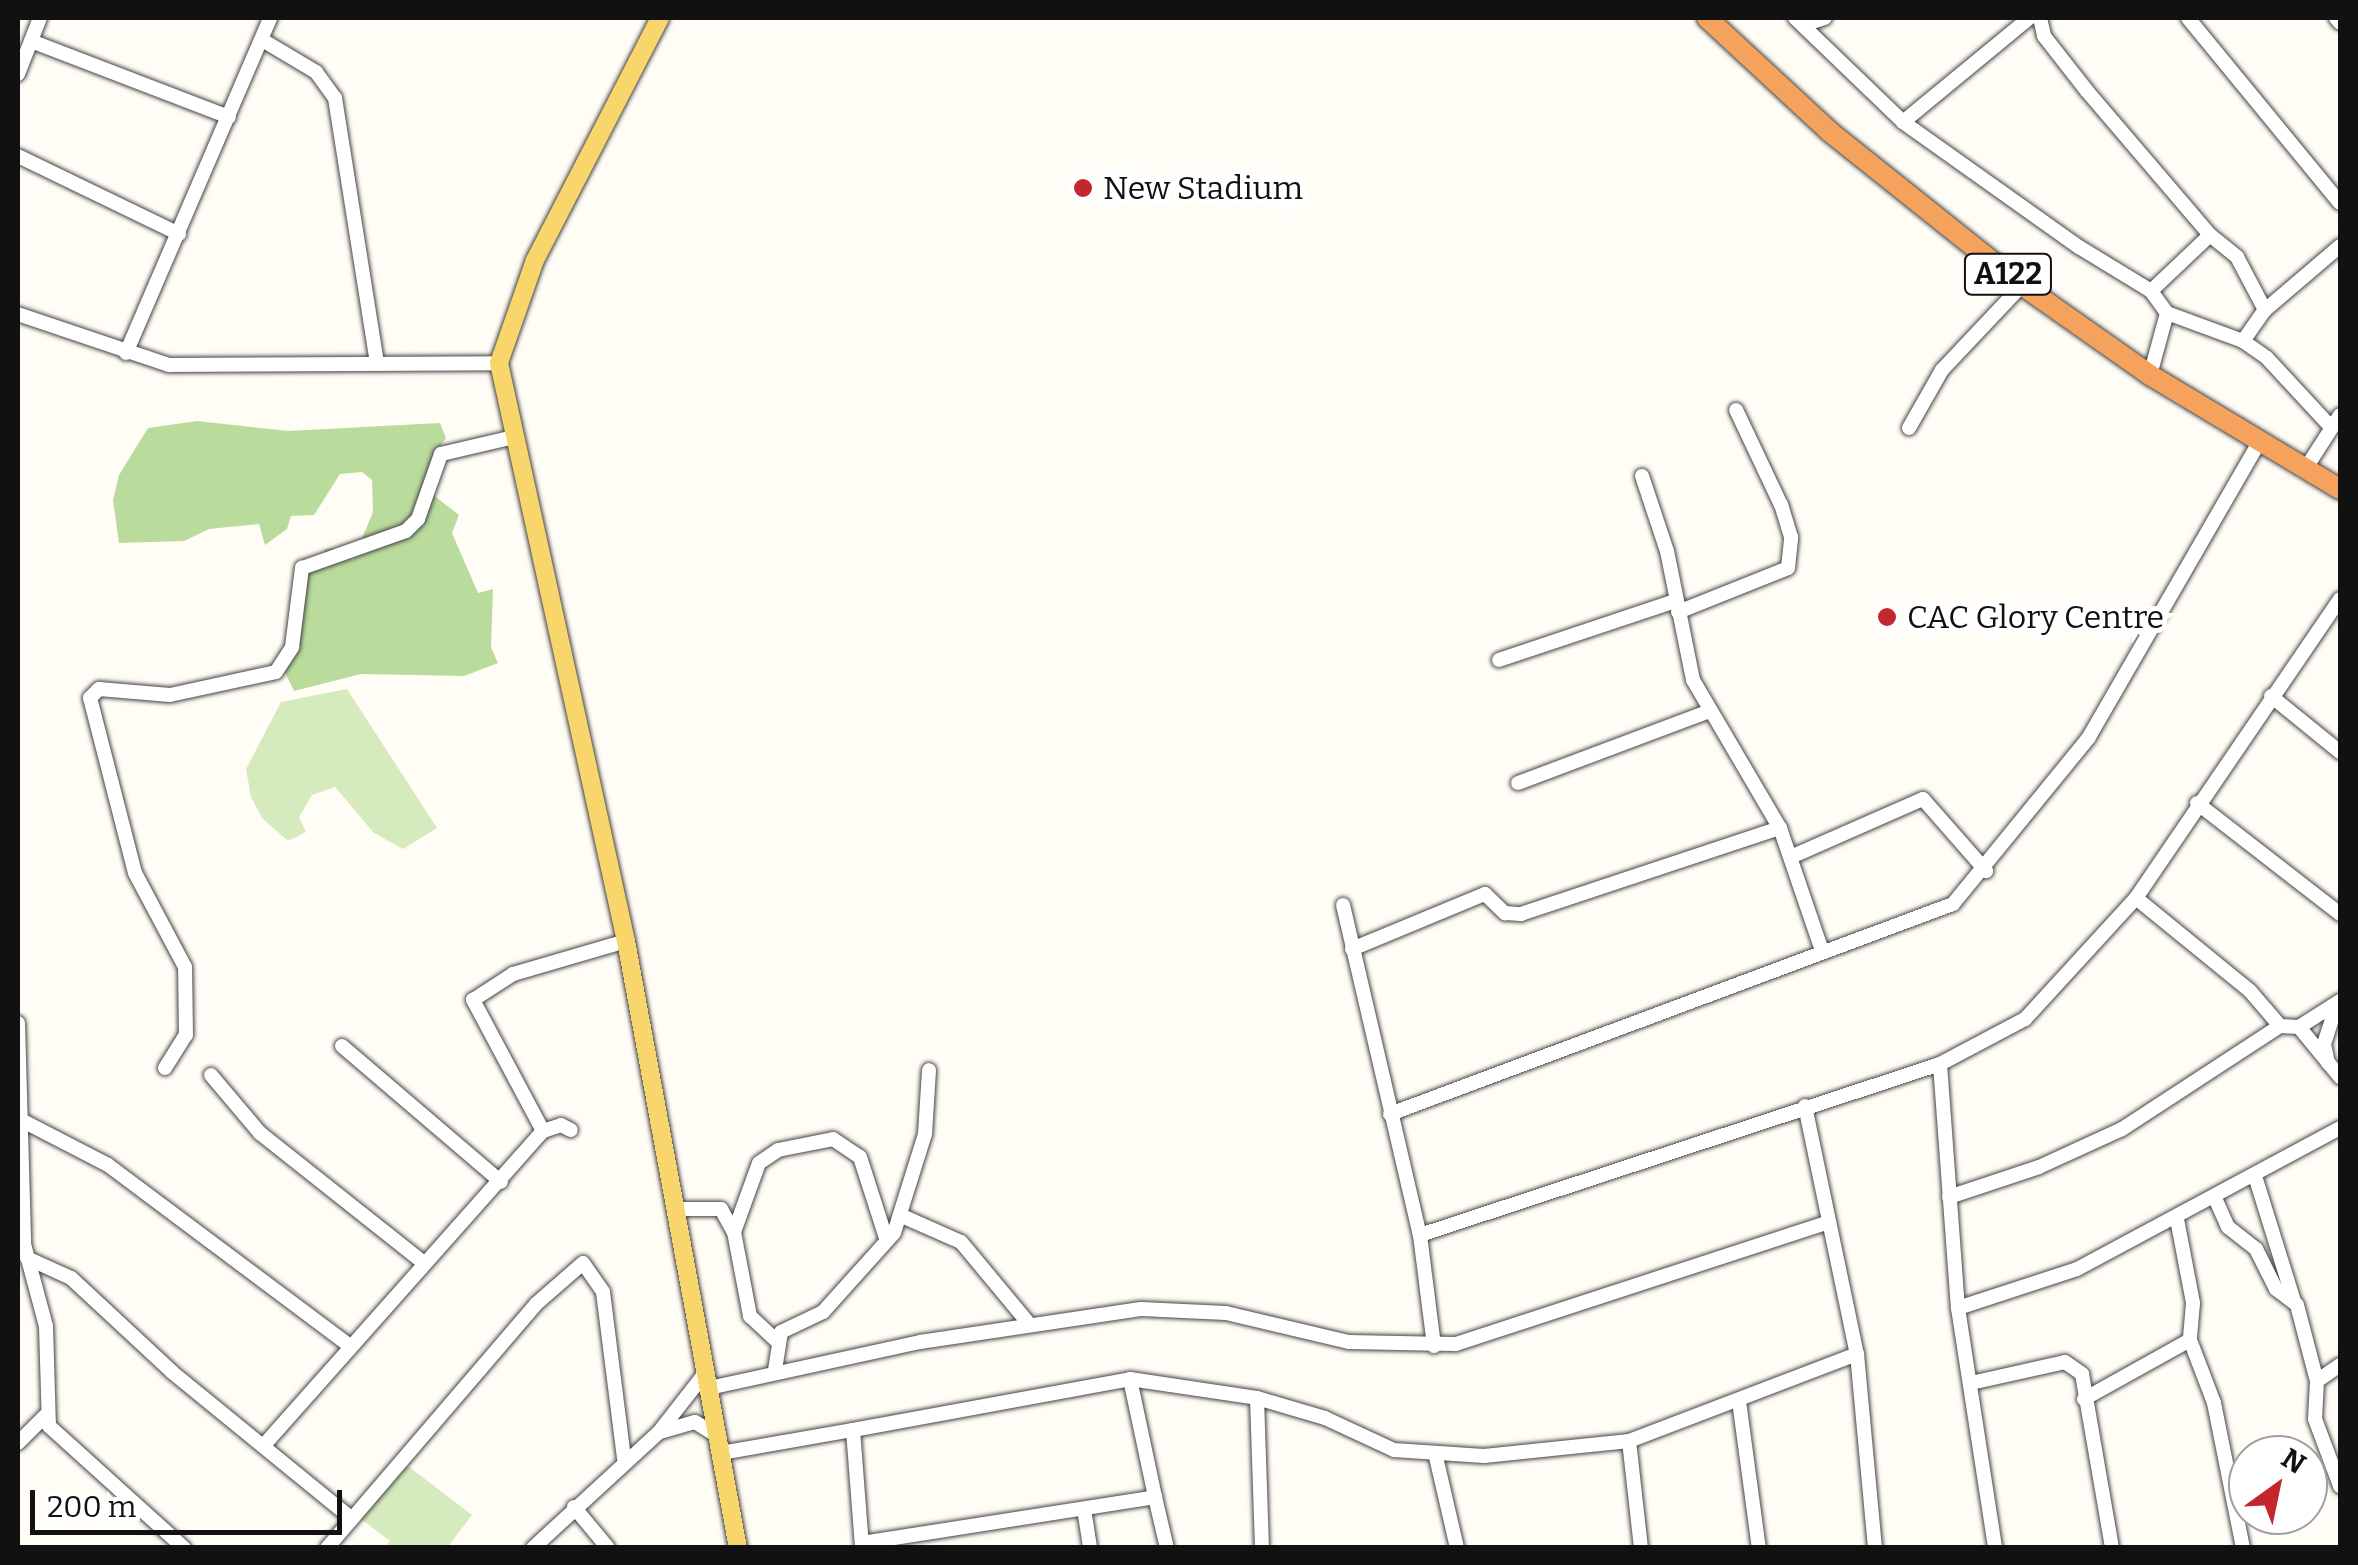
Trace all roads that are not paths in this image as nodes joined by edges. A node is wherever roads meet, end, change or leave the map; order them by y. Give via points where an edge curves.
1 (40, 18) edge
2 (270, 18) edge
3 (660, 18) edge
4 (1707, 18) edge
5 (1825, 18) edge
6 (2028, 18) edge
7 (2040, 18) edge
8 (2188, 18) edge
9 (1799, 22) edge
10 (2010, 33) junction
11 (2044, 36) junction
12 (31, 41) junction
13 (264, 41) junction
14 (18, 74) edge
15 (229, 117) junction
16 (1903, 122) junction
17 (18, 156) edge
18 (2340, 203) edge
19 (179, 234) junction
20 (2210, 236) junction
21 (2340, 246) edge
22 (2022, 285) junction
23 (2152, 290) junction
24 (2265, 310) junction
25 (2167, 313) junction
26 (18, 314) edge
27 (2242, 341) junction
28 (126, 353) junction
29 (499, 363) junction
30 (377, 364) junction
31 (2150, 376) junction
32 (1736, 410) dead end
33 (2335, 420) edge
34 (1908, 428) dead end
35 (514, 437) junction
36 (2260, 442) junction
37 (2306, 468) junction
38 (1642, 476) dead end
39 (2340, 489) edge
40 (2340, 598) edge
41 (1677, 607) junction
42 (1499, 660) dead end
43 (2271, 696) junction
44 (1708, 712) junction
45 (2340, 752) edge
46 (1518, 783) dead end
47 (2197, 803) junction
48 (1780, 828) junction
49 (1793, 856) junction
50 (1986, 871) junction
51 (2136, 898) junction
52 (1343, 906) dead end
53 (2340, 914) edge
54 (626, 941) junction
55 (1352, 949) junction
56 (1822, 951) junction
57 (2338, 1004) edge
58 (2280, 1026) junction
59 (2299, 1028) junction
60 (18, 1032) edge
61 (342, 1046) dead end
62 (2328, 1062) junction
63 (1940, 1064) junction
64 (164, 1068) dead end
65 (930, 1070) dead end
66 (211, 1075) dead end
67 (2340, 1077) edge
68 (1805, 1106) junction
69 (1390, 1114) junction
70 (22, 1120) junction
71 (2340, 1128) edge
72 (572, 1130) dead end
73 (544, 1131) junction
74 (2255, 1176) junction
75 (500, 1182) junction
76 (1949, 1196) junction
77 (2215, 1198) junction
78 (676, 1208) junction
79 (902, 1216) junction
80 (2176, 1219) junction
81 (1827, 1223) junction
82 (734, 1232) junction
83 (1420, 1235) junction
84 (887, 1241) junction
85 (27, 1258) junction
86 (424, 1262) junction
87 (2294, 1301) junction
88 (1958, 1308) junction
89 (1029, 1324) junction
90 (776, 1340) junction
91 (2190, 1340) junction
92 (350, 1346) junction
93 (1434, 1346) junction
94 (1857, 1354) junction
95 (2340, 1364) edge
96 (775, 1370) junction
97 (1130, 1379) junction
98 (708, 1380) junction
99 (2316, 1381) junction
100 (1971, 1383) junction
101 (1257, 1398) junction
102 (2084, 1399) junction
103 (1740, 1401) junction
104 (46, 1414) junction
105 (853, 1430) junction
106 (659, 1432) junction
107 (1629, 1441) junction
108 (18, 1443) edge
109 (265, 1444) junction
110 (719, 1444) junction
111 (1436, 1457) junction
112 (624, 1459) junction
113 (2337, 1468) edge
114 (2340, 1486) edge
115 (1155, 1497) junction
116 (574, 1507) junction
117 (1084, 1509) junction
118 (352, 1520) junction
119 (862, 1545) edge
120 (184, 1548) edge
121 (327, 1548) edge
122 (534, 1548) edge
123 (608, 1548) edge
124 (738, 1548) edge
125 (1090, 1548) edge
126 (1167, 1548) edge
127 (1262, 1548) edge
128 (1457, 1548) edge
129 (1641, 1548) edge
130 (1759, 1548) edge
131 (1875, 1548) edge
132 (1996, 1548) edge
133 (2112, 1548) edge
134 (2243, 1548) edge

1 - 12 street
2 - 13 street
3 - 29 main road via 535,260
4 - 22 highway, A122 via 1830,132
5 - 9 street
6 - 10 street
7 - 11 street
8 - 18 street
9 - 16 street
10 - 11 street
10 - 16 street
11 - 20 street
12 - 14 street
12 - 15 street
13 - 15 street
13 - 30 street via 316,72 335,98
15 - 19 street
16 - 23 street via 2078,247
17 - 19 street
19 - 28 street
20 - 23 street
20 - 24 street via 2237,258
21 - 24 street
22 - 31 highway, A122
22 - 34 street via 1942,370
23 - 25 street
24 - 27 street
25 - 27 street
25 - 31 street
26 - 28 street
27 - 33 street
28 - 30 street via 169,365
29 - 30 street
29 - 35 main road
31 - 36 highway, A122
32 - 41 street via 1781,505 1790,561 1768,580
33 - 37 street
35 - 54 main road
35 - 64 street via 442,454 418,520 406,531 302,568 292,646 276,672 170,695 99,689 90,698 134,874 185,967 186,1035
36 - 37 highway, A122
36 - 50 street via 2089,737
37 - 39 highway, A122
38 - 41 street via 1668,551
40 - 43 street
41 - 42 street
41 - 44 street via 1685,657
43 - 45 street
43 - 47 street
44 - 46 street
44 - 48 street via 1726,731
47 - 51 street
47 - 53 street
48 - 49 street
48 - 55 street via 1521,914 1506,912 1485,894
49 - 50 street via 1923,799
49 - 56 street
50 - 56 street via 1935,915
51 - 58 street via 2250,991
51 - 63 street via 2025,1020
52 - 55 street
54 - 73 street via 513,974 473,1000
54 - 78 main road
55 - 69 street
56 - 69 street
57 - 59 street
57 - 62 street via 2324,1044
58 - 59 street
58 - 76 street via 2122,1129 2039,1167
59 - 62 street
60 - 70 street
61 - 75 street
62 - 67 street
63 - 68 street
63 - 76 street
65 - 79 street via 925,1134
66 - 86 street via 260,1133
68 - 81 street
68 - 83 street
69 - 83 street
70 - 85 street
70 - 92 street via 108,1164
71 - 74 street
72 - 73 street via 561,1125
73 - 75 street
74 - 77 street
74 - 87 street
75 - 86 street
76 - 88 street
77 - 80 street
77 - 87 street via 2228,1227 2256,1249 2276,1289
78 - 82 street via 714,1205
78 - 98 main road
79 - 84 street
79 - 89 street via 961,1242
80 - 88 street via 2054,1278
80 - 91 street via 2193,1302
81 - 93 street
81 - 94 street
82 - 84 street via 759,1163 778,1150 833,1139 860,1158
82 - 90 street via 744,1302
83 - 93 street
84 - 90 street via 823,1312
85 - 104 street via 46,1326
85 - 109 street via 70,1278 172,1372
86 - 92 street
87 - 99 street
88 - 100 street
89 - 93 street via 1185,1308 1348,1342
89 - 96 street
90 - 96 street
91 - 102 street
91 - 134 street via 2214,1403
92 - 109 street
94 - 103 street
94 - 131 street
95 - 99 street
96 - 98 street
97 - 101 street
97 - 105 street
97 - 115 street
98 - 106 street
98 - 110 main road
99 - 113 street via 2315,1419
100 - 102 street via 2065,1362 2082,1374
100 - 132 street
101 - 111 street via 1325,1418 1377,1444
101 - 127 street
102 - 133 street
103 - 107 street
103 - 130 street
104 - 108 street
104 - 120 street via 63,1444
105 - 110 street
105 - 119 street
106 - 110 street via 695,1422
106 - 112 street
107 - 111 street
107 - 129 street
109 - 118 street
110 - 124 main road
111 - 128 street
112 - 116 street
112 - 118 street via 603,1292 582,1263 536,1304
113 - 114 street
115 - 117 street
115 - 126 street
116 - 122 street
116 - 123 street
117 - 119 street
117 - 125 street
118 - 121 street

